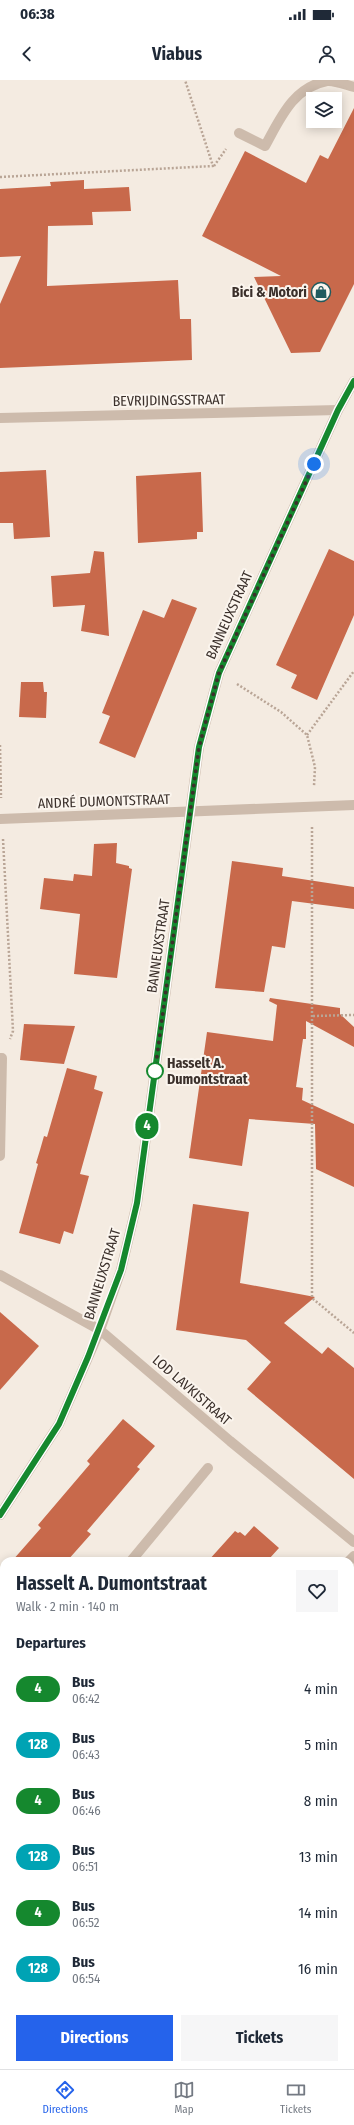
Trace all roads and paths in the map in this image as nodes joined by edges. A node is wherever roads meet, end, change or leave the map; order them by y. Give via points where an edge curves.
1 (185, 80) edge
2 (354, 87) edge
3 (239, 133) dead end
4 (0, 177) edge
5 (354, 381) edge
6 (338, 410) junction
7 (0, 418) edge
8 (354, 671) edge
9 (219, 673) junction
10 (307, 735) junction
11 (0, 745) edge
12 (354, 805) edge
13 (312, 807) junction
14 (191, 811) junction
15 (1, 819) edge
16 (354, 1015) edge
17 (313, 1016) junction
18 (1, 1058) edge
19 (0, 1156) edge
20 (0, 1276) edge
21 (100, 1330) junction
22 (354, 1333) edge
23 (208, 1468) dead end
24 (0, 1515) edge
25 (354, 1542) edge
26 (134, 1557) edge

1 - 4 path via 213,166
2 - 3 street via 328,81 301,92 287,107 265,146
5 - 6 street, BANNEUXSTRAAT
6 - 7 street, BEVRIJDINGSSTRAAT
6 - 9 street, BANNEUXSTRAAT
8 - 10 path
9 - 10 path via 281,712
9 - 14 street, BANNEUXSTRAAT via 199,747
10 - 13 path via 316,767
11 - 15 path
12 - 13 street, ANDRÉ DUMONTSTRAAT
13 - 14 street, ANDRÉ DUMONTSTRAAT
13 - 17 path
14 - 15 street, ANDRÉ DUMONTSTRAAT
14 - 21 street, BANNEUXSTRAAT via 137,1203 121,1270
15 - 18 path via 13,1031
16 - 17 path
17 - 22 path via 312,1298
18 - 19 street
20 - 21 street, LOD LAVKISTRAAT
21 - 24 street, BANNEUXSTRAAT via 59,1424
21 - 25 street, LOD LAVKISTRAAT
23 - 26 street

